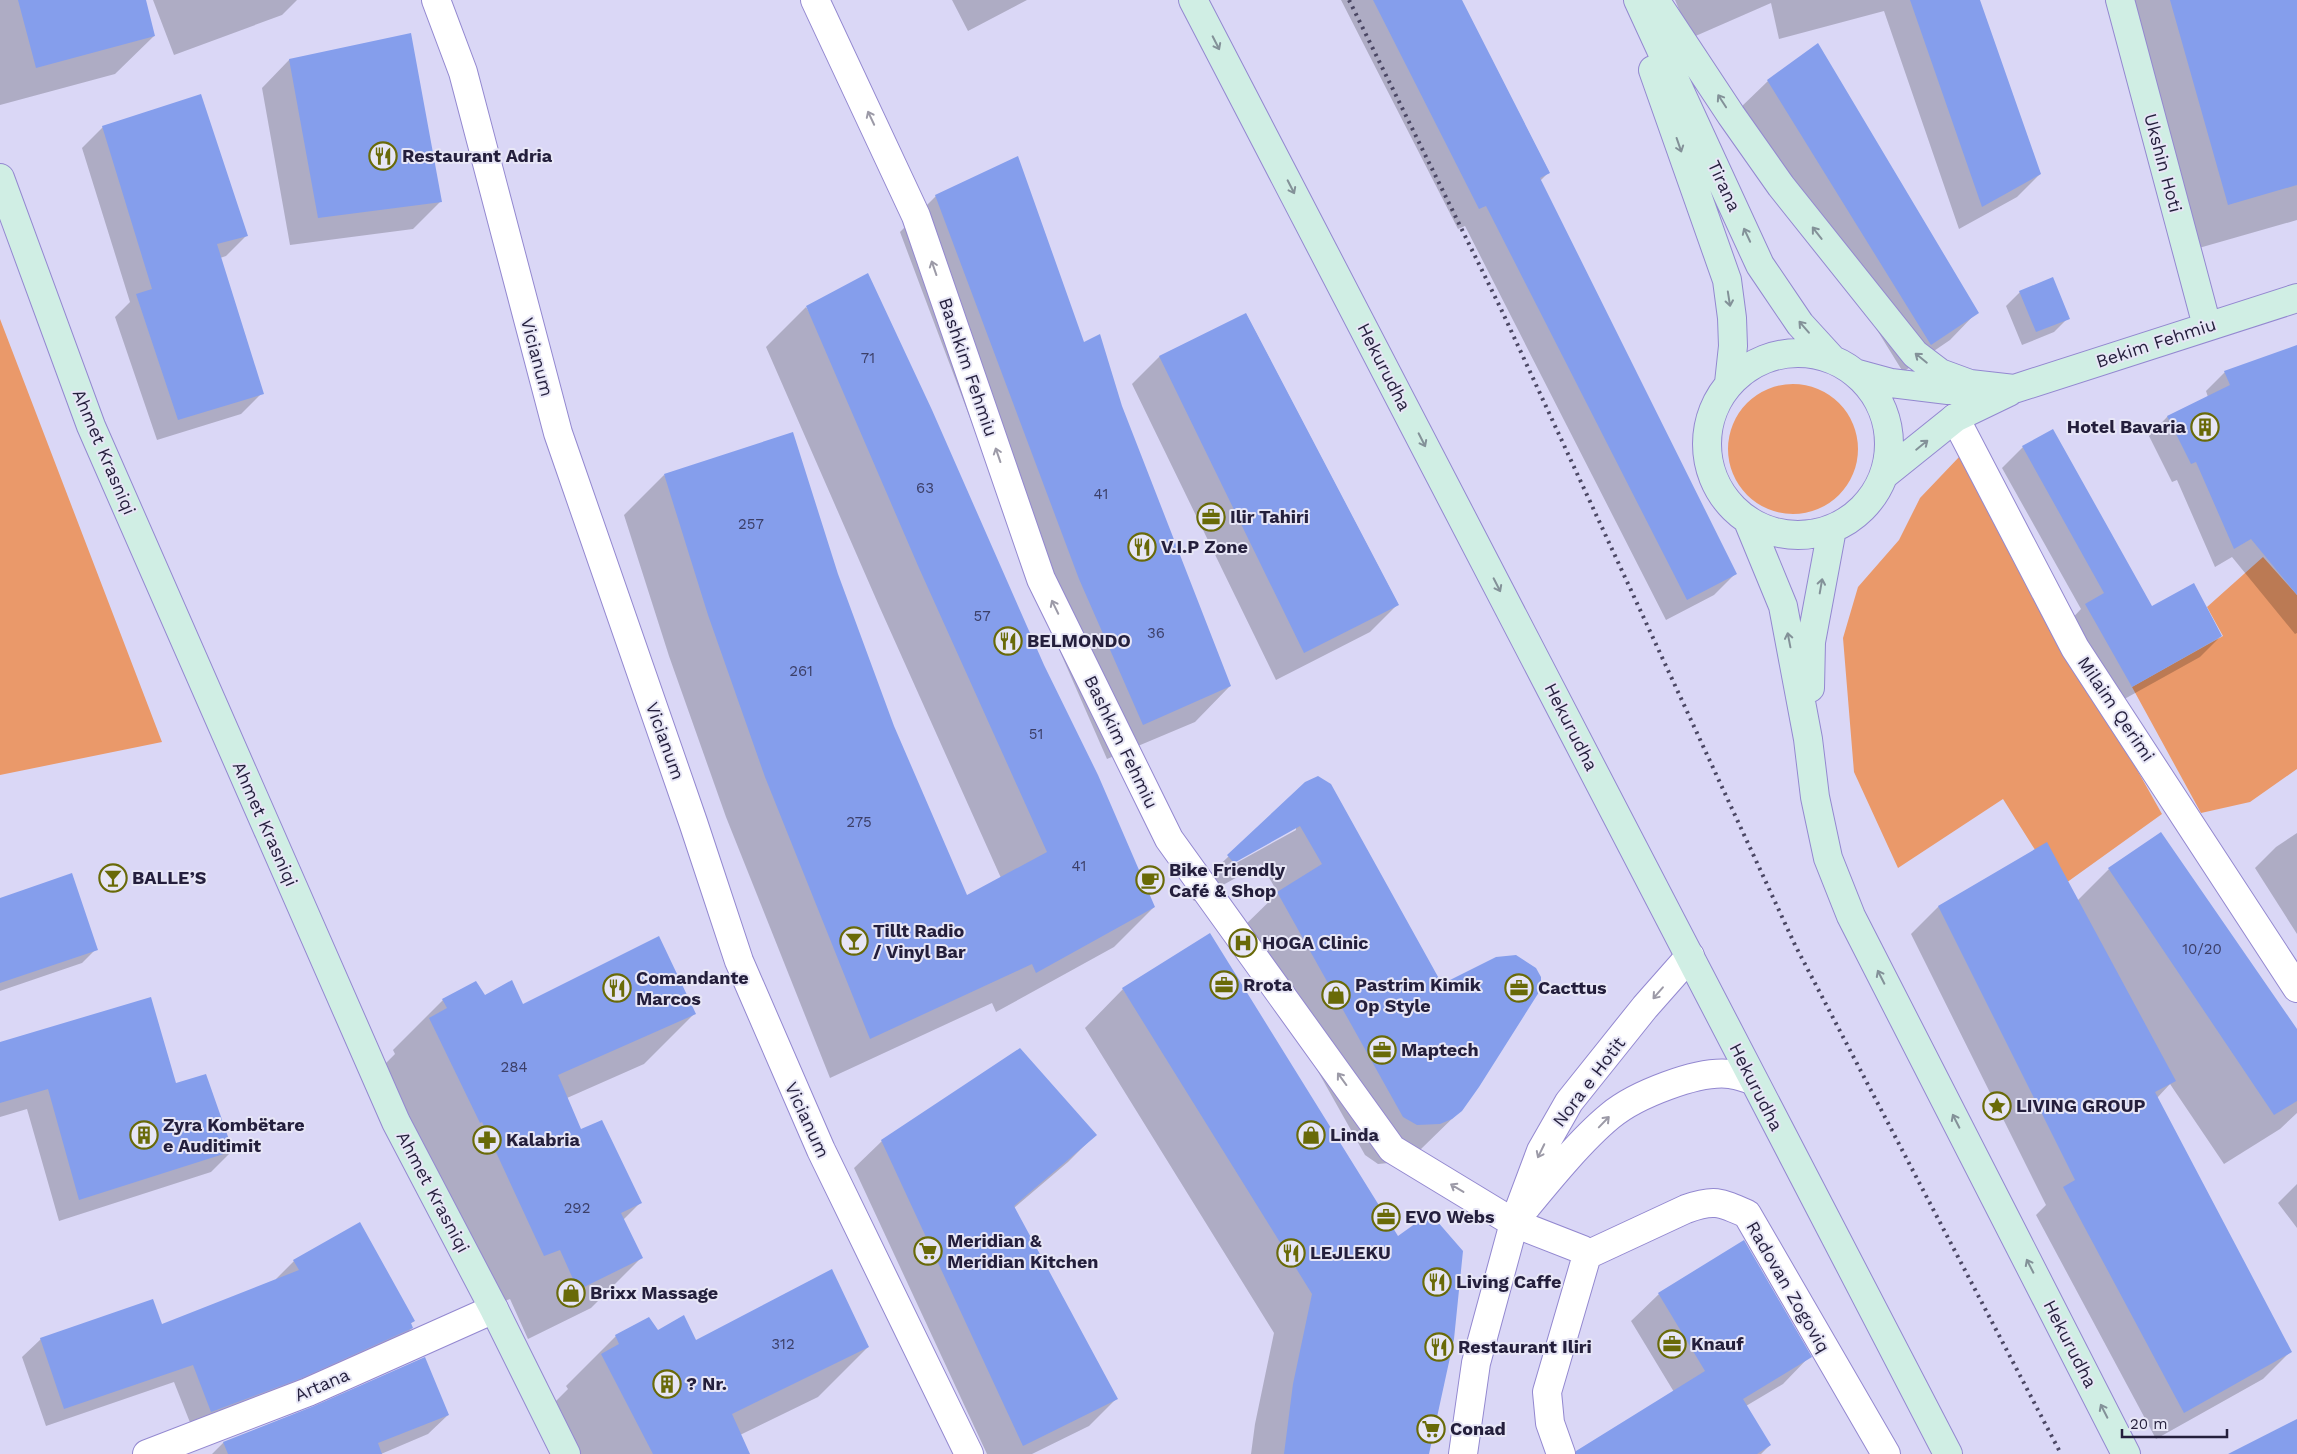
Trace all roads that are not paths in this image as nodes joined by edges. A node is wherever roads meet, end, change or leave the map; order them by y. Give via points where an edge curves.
1 (436, 0) edge
2 (815, 0) edge
3 (1193, 0) edge
4 (1628, 0) edge
5 (1638, 0) edge
6 (1655, 0) edge
7 (2120, 0) edge
8 (0, 178) edge
9 (2297, 298) edge
10 (2206, 326) junction
11 (1832, 358) junction
12 (1858, 374) junction
13 (1729, 383) junction
14 (2014, 389) junction
15 (1955, 418) junction
16 (1884, 476) junction
17 (1748, 521) junction
18 (1832, 529) junction
19 (1808, 739) junction
20 (1690, 956) junction
21 (2297, 988) edge
22 (1752, 1080) junction
23 (1514, 1223) junction
24 (1587, 1255) junction
25 (494, 1308) junction
26 (147, 1454) edge
27 (566, 1454) edge
28 (969, 1454) edge
29 (1463, 1454) edge
30 (1561, 1454) edge
31 (1886, 1454) edge
32 (1948, 1454) edge
33 (2126, 1454) edge

1 - 28 street, Vicianum via 463,72 558,433 739,961 820,1150
23 -> 2 street, Bashkim Fehmiu via 1392,1149 1169,839 1041,579 916,216
3 -> 20 main road, Hekurudha
4 -> 13 main road, Tirana via 1726,280 1733,346
11 -> 5 main road, Tirana via 1800,324 1760,265
14 -> 6 main road via 1970,384 1940,373 1915,354 1781,186
7 - 10 main road, Ukshin Hoti
8 - 25 main road, Ahmet Krasniqi via 91,426 396,1122
9 - 10 main road, Bekim Fehmiu
10 - 14 main road, Bekim Fehmiu
11 - 12 main road, Hekurudha
11 - 13 main road, Hekurudha via 1805,352 1777,354 1751,365
12 - 14 main road, Bekim Fehmiu via 1891,383 1948,390
12 - 16 main road, Hekurudha via 1877,397 1888,425 1890,450
13 - 17 main road, Hekurudha via 1712,410 1706,440 1710,472 1725,500
14 - 15 main road, Bekim Fehmiu
16 -> 15 main road, Bekim Fehmiu
15 - 21 street, Milaim Qerimi via 2075,648
16 - 18 main road, Hekurudha via 1872,498 1855,516
17 - 18 main road, Hekurudha via 1776,534 1802,535
19 -> 17 main road, Hekurudha via 1783,606
19 -> 18 main road, Hekurudha via 1811,642
33 -> 19 main road, Hekurudha via 1850,916 1828,858 1814,796
20 - 22 main road, Hekurudha
20 -> 23 street, Nora e Hotit via 1569,1102 1541,1151
23 -> 22 street, Nora e Hotit via 1610,1115 1656,1088 1694,1078 1730,1074
22 - 32 main road, Hekurudha
23 - 24 street, Bashkim Fehmiu via 1583,1250
23 - 29 street, Nora e Hotit via 1476,1363
24 - 30 street via 1547,1392 1550,1422
24 - 31 street, Radovan Zogoviq via 1702,1203 1721,1202 1747,1214
25 - 26 street, Artana via 308,1392
25 - 27 main road, Ahmet Krasniqi

